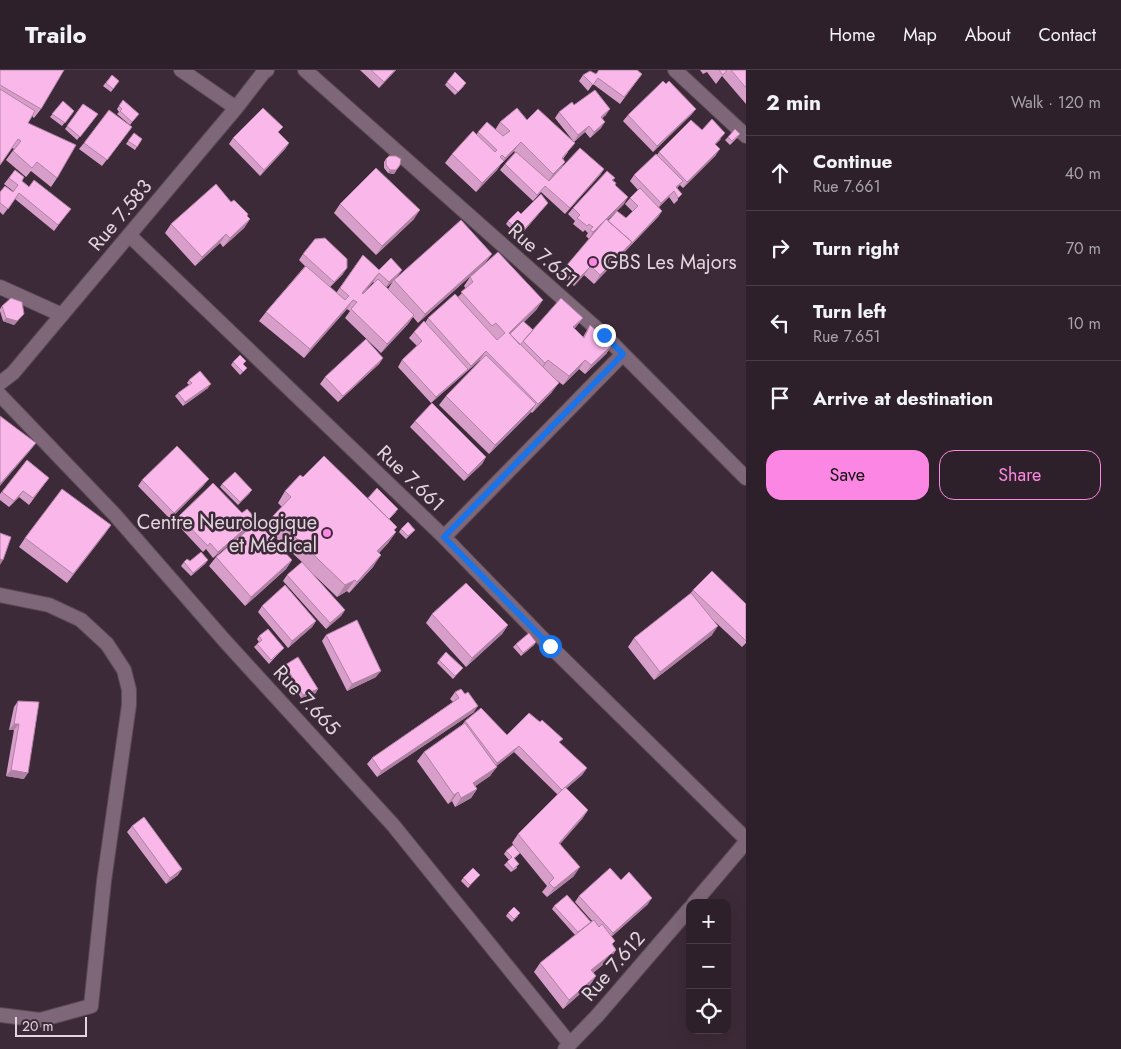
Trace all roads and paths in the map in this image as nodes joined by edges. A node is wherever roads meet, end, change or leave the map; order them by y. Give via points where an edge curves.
1 (181, 70) edge
2 (267, 70) edge
3 (305, 70) edge
4 (675, 70) edge
5 (236, 108) junction
6 (746, 136) edge
7 (129, 235) junction
8 (0, 287) edge
9 (62, 315) junction
10 (623, 354) junction
11 (0, 383) edge
12 (0, 395) edge
13 (746, 478) edge
14 (444, 537) junction
15 (0, 595) edge
16 (746, 841) edge
17 (697, 899) edge
18 (686, 913) edge
19 (0, 1015) edge
20 (568, 1047) edge

1 - 5 street
2 - 5 street, Rue 7.583
3 - 10 street, Rue 7.651
4 - 6 street
5 - 7 street, Rue 7.583
7 - 9 street, Rue 7.583
7 - 14 street, Rue 7.661
8 - 9 street
9 - 11 street, Rue 7.583 via 13,373
10 - 13 street, Rue 7.651
10 - 14 street
12 - 20 street, Rue 7.665 via 115,515 393,825 476,926
14 - 16 street, Rue 7.661
15 - 19 street via 50,605 81,620 107,644 124,670 129,705 104,881 91,1006 40,1020
16 - 17 street
18 - 20 street, Rue 7.612

